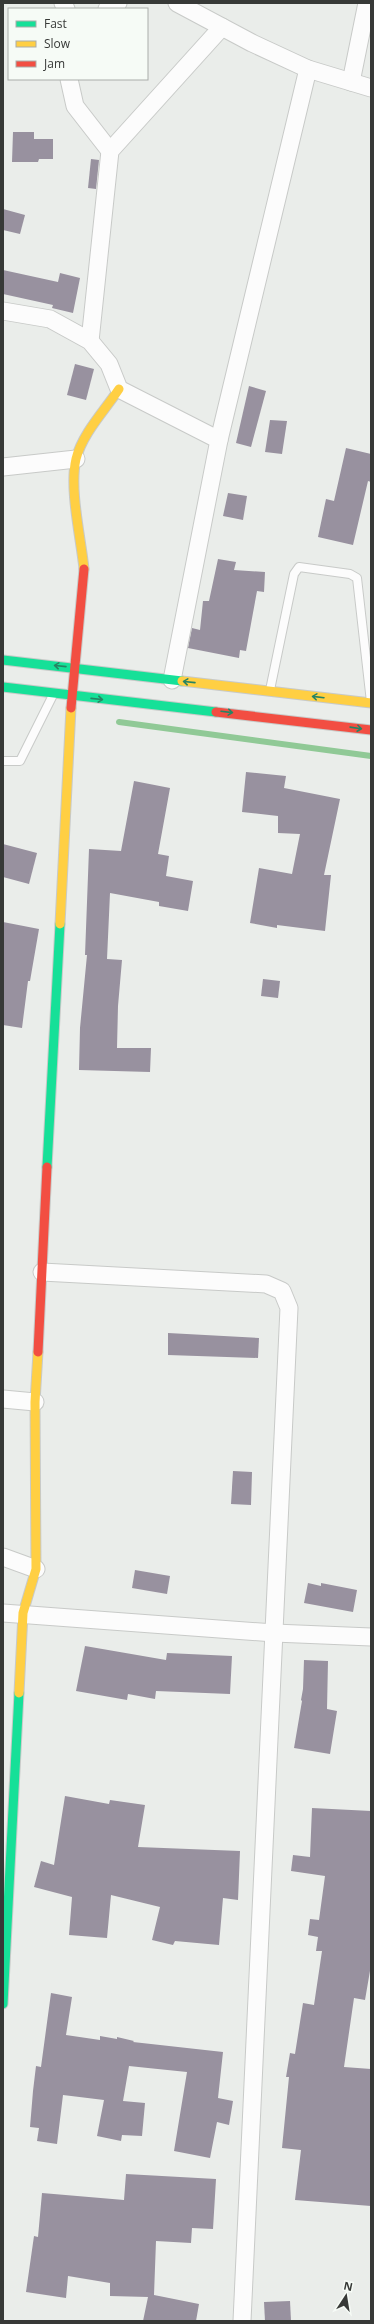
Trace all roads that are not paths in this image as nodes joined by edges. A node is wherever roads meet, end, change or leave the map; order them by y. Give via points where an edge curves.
1 (118, 3) edge
2 (177, 3) edge
3 (367, 3) edge
4 (109, 8) edge
5 (222, 27) junction
6 (308, 69) junction
7 (69, 80) edge
8 (351, 82) junction
9 (371, 88) edge
10 (110, 151) junction
11 (3, 312) edge
12 (90, 341) junction
13 (119, 389) junction
14 (219, 440) junction
15 (76, 459) junction
16 (3, 467) edge
17 (3, 660) edge
18 (76, 668) junction
19 (172, 680) junction
20 (3, 687) edge
21 (270, 691) junction
22 (54, 694) junction
23 (72, 696) junction
24 (371, 703) edge
25 (371, 730) edge
26 (3, 761) edge
27 (42, 1272) junction
28 (3, 1399) edge
29 (35, 1402) junction
30 (3, 1557) edge
31 (36, 1569) junction
32 (3, 1613) edge
33 (23, 1613) junction
34 (274, 1633) junction
35 (371, 1637) edge
36 (4, 1972) edge
37 (3, 2004) edge
38 (242, 2321) edge

1 - 4 street
2 - 5 street
3 - 8 street
5 - 6 street
5 - 10 street
6 - 8 street
6 - 14 street
7 - 10 street via 75,106
8 - 9 street
10 - 12 street
11 - 12 street via 50,320
12 - 13 street via 109,364
13 - 14 street
13 - 15 street via 87,436
14 - 19 street
15 - 16 street
15 - 18 street via 74,485 84,569
18 -> 17 street
18 - 19 street
18 - 23 street
21 -> 19 street
20 - 22 street
24 -> 21 street
21 - 24 lane via 294,574 299,567 350,574 357,578
22 - 23 street
22 - 26 lane via 20,761
23 -> 25 street
23 - 27 street
27 - 29 street
27 - 34 street via 266,1284 282,1291 289,1308
28 - 29 street
29 - 31 street
30 - 31 street
31 - 33 street
32 - 33 street
33 - 34 street
33 - 36 street
34 - 35 street
34 - 38 street
36 - 37 street

